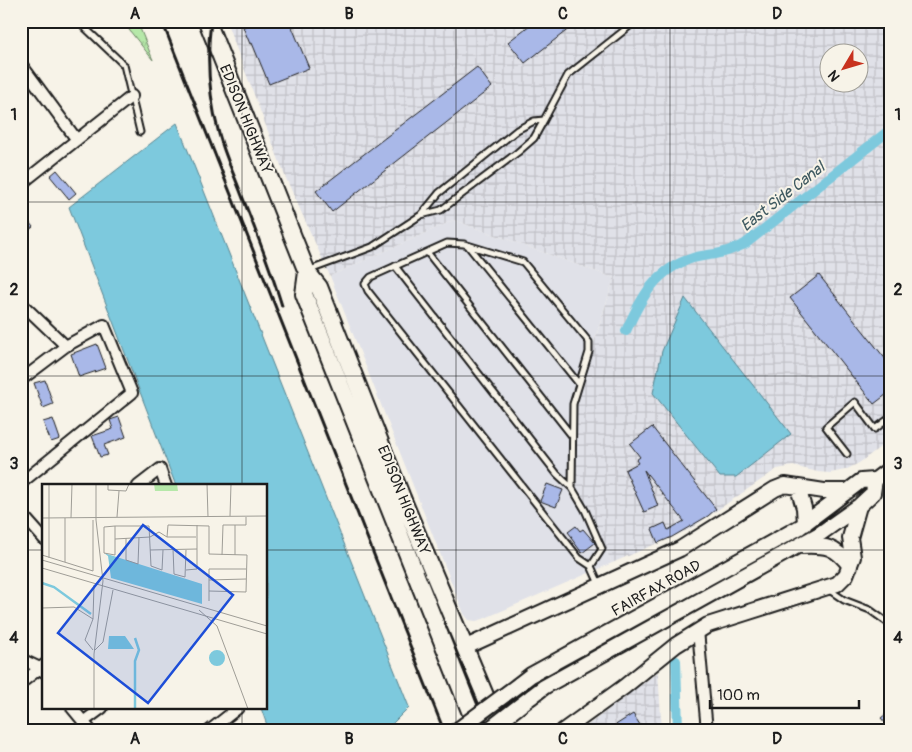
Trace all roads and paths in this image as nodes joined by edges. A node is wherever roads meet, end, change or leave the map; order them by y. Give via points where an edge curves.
1 (207, 21) edge
2 (636, 21) edge
3 (79, 22) edge
4 (21, 64) edge
5 (132, 96) junction
6 (544, 120) junction
7 (140, 132) dead end
8 (77, 140) junction
9 (21, 184) edge
10 (421, 215) junction
11 (468, 245) junction
12 (427, 252) junction
13 (395, 266) junction
14 (307, 272) junction
15 (21, 303) edge
16 (66, 346) junction
17 (21, 380) edge
18 (580, 384) junction
19 (891, 417) edge
20 (572, 436) junction
21 (848, 454) dead end
22 (891, 468) edge
23 (875, 480) junction
24 (21, 483) edge
25 (141, 484) edge
26 (165, 484) edge
27 (572, 488) junction
28 (798, 488) junction
29 (848, 491) junction
30 (859, 506) junction
31 (21, 512) edge
32 (805, 524) junction
33 (42, 536) edge
34 (798, 546) junction
35 (591, 566) junction
36 (850, 566) junction
37 (600, 586) junction
38 (828, 589) junction
39 (891, 625) edge
40 (698, 630) junction
41 (466, 647) junction
42 (21, 659) edge
43 (42, 668) edge
44 (42, 669) edge
45 (21, 683) edge
46 (74, 710) edge
47 (99, 710) edge
48 (235, 710) edge
49 (83, 722) junction
50 (91, 731) edge
51 (209, 731) edge
52 (456, 731) edge
53 (478, 731) edge
54 (486, 731) edge
55 (500, 731) edge
56 (563, 731) edge
57 (707, 731) edge

1 - 14 main road, EDISON HIGHWAY
2 - 6 lane via 568,75
3 - 5 lane via 124,65
4 - 8 street
5 - 7 lane
5 - 8 street
6 - 10 lane via 534,121 517,130 439,193
6 - 10 lane via 534,138 518,152 441,210
8 - 9 street
10 - 14 lane via 372,247
11 - 12 lane via 447,243
11 - 18 lane
11 - 18 lane via 524,262 589,342
12 - 13 lane
12 - 20 lane
13 - 27 lane via 557,474
13 - 35 lane via 371,277 365,284 368,291 579,558
14 - 41 main road, EDISON HIGHWAY via 318,287 402,498
14 - 53 main road, EDISON HIGHWAY via 304,294
15 - 16 street
16 - 17 street
16 - 24 street via 104,325 132,392
18 - 20 lane via 573,404
19 - 21 lane via 875,429 855,402 826,427
20 - 27 lane
22 - 23 main road, FAIRFAX ROAD
23 - 29 main road, FAIRFAX ROAD via 862,481
23 - 30 main road, FAIRFAX ROAD via 873,493
25 - 26 street via 160,469
27 - 35 lane via 602,549
28 - 29 main road
28 - 32 main road
28 - 37 main road via 785,485 775,489 680,549
29 - 32 main road, FAIRFAX ROAD
30 - 34 main road, FAIRFAX ROAD
30 - 36 main road via 850,538 853,557
31 - 33 street
32 - 52 main road, FAIRFAX ROAD, bridge via 531,675
34 - 36 main road via 828,547 837,551
34 - 54 main road, FAIRFAX ROAD, bridge via 544,687
35 - 37 lane
36 - 38 main road via 838,584
37 - 41 main road
38 - 39 lane via 844,600 870,610
38 - 40 main road via 719,620
40 - 56 main road
40 - 57 street
41 - 55 main road, EDISON HIGHWAY
42 - 43 street
44 - 45 street
46 - 49 street
47 - 49 street
48 - 51 street
49 - 50 street

